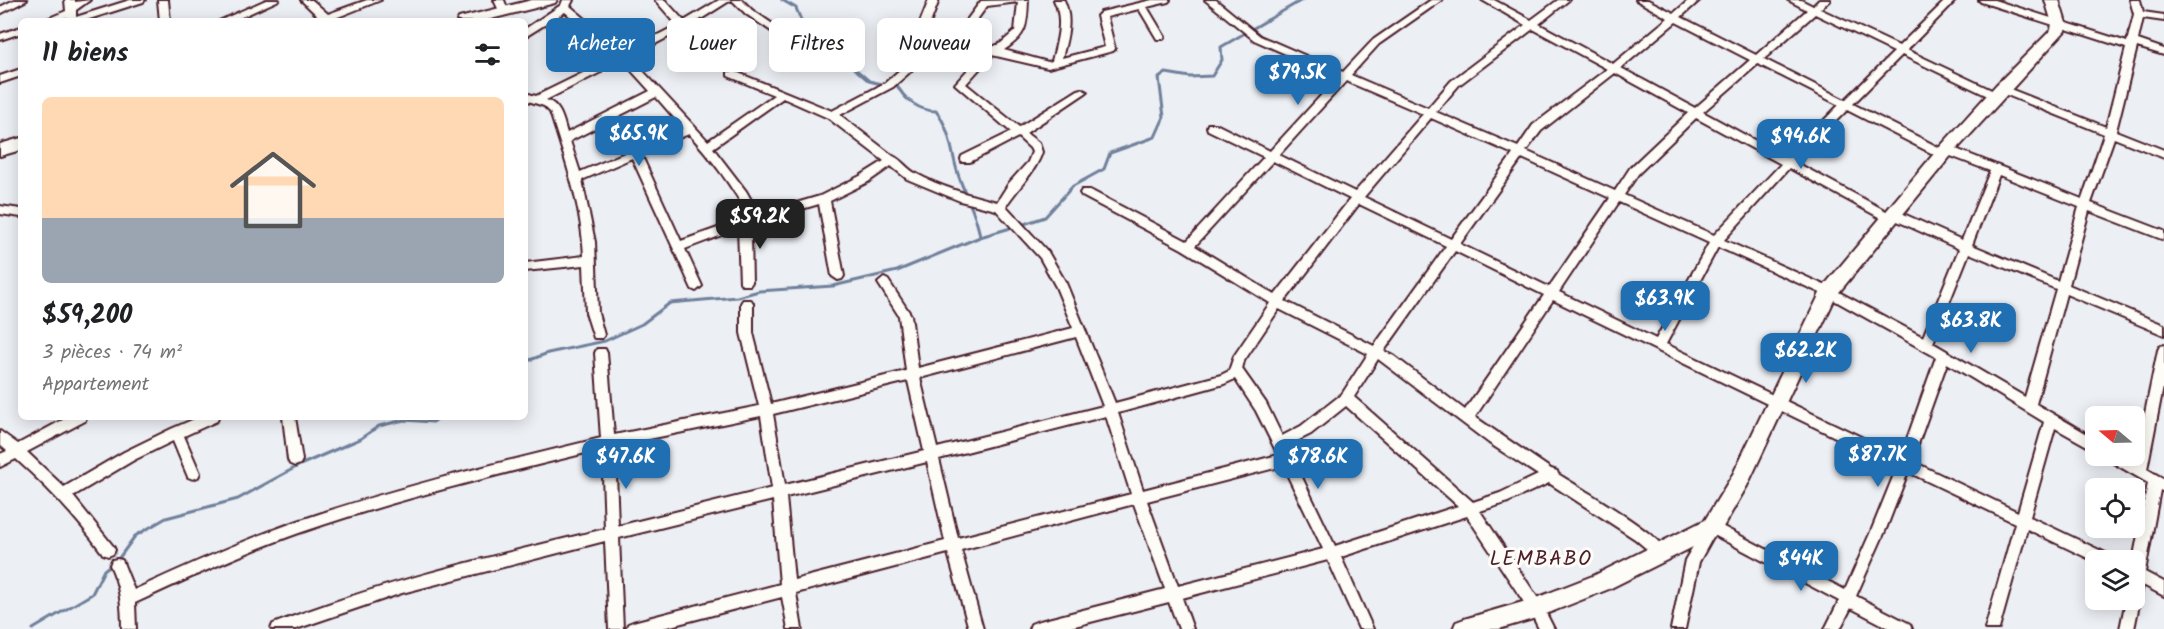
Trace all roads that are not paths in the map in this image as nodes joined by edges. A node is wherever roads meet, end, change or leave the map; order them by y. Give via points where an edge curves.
1 (22, 0) edge
2 (85, 0) edge
3 (140, 0) edge
4 (163, 0) edge
5 (272, 0) edge
6 (306, 0) edge
7 (375, 0) edge
8 (550, 0) edge
9 (660, 0) edge
10 (726, 0) edge
11 (737, 0) edge
12 (934, 0) edge
13 (1016, 0) edge
14 (1023, 0) edge
15 (1059, 0) edge
16 (1165, 0) edge
17 (1210, 0) edge
18 (1437, 0) edge
19 (1487, 0) edge
20 (1564, 0) edge
21 (1641, 0) edge
22 (1695, 0) edge
23 (1793, 0) edge
24 (1825, 0) edge
25 (1951, 0) edge
26 (1984, 0) edge
27 (2052, 0) edge
28 (2135, 0) edge
29 (567, 3) edge
30 (1141, 5) junction
31 (501, 6) edge
32 (1814, 10) junction
33 (0, 11) edge
34 (71, 13) edge
35 (2139, 14) junction
36 (1674, 17) junction
37 (55, 18) edge
38 (165, 18) edge
39 (233, 18) edge
40 (326, 18) edge
41 (333, 18) edge
42 (471, 18) edge
43 (583, 18) edge
44 (676, 18) edge
45 (696, 18) edge
46 (927, 18) edge
47 (973, 18) edge
48 (2164, 18) edge
49 (2059, 23) junction
50 (1531, 24) junction
51 (769, 26) edge
52 (18, 31) edge
53 (528, 32) edge
54 (0, 37) edge
55 (1160, 38) dead end
56 (2132, 45) junction
57 (992, 51) edge
58 (992, 52) edge
59 (1900, 52) junction
60 (2164, 52) edge
61 (1756, 60) junction
62 (1056, 64) junction
63 (1614, 69) junction
64 (593, 72) edge
65 (639, 72) edge
66 (904, 72) edge
67 (972, 72) edge
68 (18, 73) edge
69 (732, 74) dead end
70 (1346, 75) junction
71 (0, 80) edge
72 (657, 92) junction
73 (1082, 92) dead end
74 (1998, 92) junction
75 (782, 94) junction
76 (528, 97) edge
77 (537, 100) junction
78 (1846, 105) junction
79 (1429, 112) junction
80 (1695, 113) junction
81 (832, 115) junction
82 (1212, 127) dead end
83 (690, 129) junction
84 (1019, 132) junction
85 (2110, 133) junction
86 (564, 138) junction
87 (18, 145) edge
88 (706, 147) junction
89 (0, 150) edge
90 (1519, 152) junction
91 (1945, 152) junction
92 (635, 153) junction
93 (2164, 154) edge
94 (1271, 156) junction
95 (966, 159) dead end
96 (893, 160) junction
97 (1787, 164) junction
98 (1996, 170) junction
99 (576, 178) junction
100 (1086, 193) dead end
101 (1616, 196) junction
102 (1357, 198) junction
103 (824, 199) junction
104 (2085, 205) junction
105 (1000, 207) junction
106 (0, 210) edge
107 (18, 213) edge
108 (1891, 216) junction
109 (756, 219) junction
110 (742, 223) junction
111 (2164, 236) edge
112 (1715, 242) junction
113 (1455, 244) junction
114 (1964, 246) junction
115 (678, 247) junction
116 (1188, 247) junction
117 (590, 260) junction
118 (528, 262) edge
119 (838, 276) dead end
120 (746, 282) dead end
121 (885, 283) dead end
122 (696, 286) dead end
123 (2062, 288) junction
124 (1551, 292) junction
125 (1829, 292) junction
126 (1276, 302) junction
127 (747, 303) dead end
128 (2164, 330) edge
129 (1080, 331) junction
130 (598, 335) dead end
131 (1926, 345) junction
132 (1659, 346) junction
133 (2164, 350) edge
134 (1376, 352) junction
135 (601, 353) dead end
136 (1943, 356) junction
137 (1236, 371) junction
138 (913, 375) junction
139 (1346, 398) junction
140 (1778, 402) junction
141 (2029, 406) junction
142 (766, 410) junction
143 (1111, 410) junction
144 (1467, 418) junction
145 (2051, 419) junction
146 (74, 420) edge
147 (205, 420) edge
148 (289, 420) edge
149 (176, 433) junction
150 (0, 437) edge
151 (2085, 439) edge
152 (608, 442) junction
153 (1278, 444) junction
154 (17, 451) junction
155 (933, 455) junction
156 (295, 459) dead end
157 (1286, 459) junction
158 (0, 461) edge
159 (1905, 464) junction
160 (2130, 466) edge
161 (2140, 472) junction
162 (193, 473) dead end
163 (1552, 475) junction
164 (2160, 484) edge
165 (779, 491) junction
166 (64, 494) junction
167 (1138, 496) junction
168 (1470, 508) junction
169 (2023, 520) junction
170 (1713, 527) junction
171 (612, 533) junction
172 (953, 546) junction
173 (108, 550) dead end
174 (2085, 550) edge
175 (2143, 550) edge
176 (1660, 552) junction
177 (1332, 553) junction
178 (117, 565) dead end
179 (2145, 580) edge
180 (788, 589) junction
181 (2164, 589) edge
182 (1173, 595) junction
183 (129, 599) junction
184 (1849, 599) junction
185 (1536, 608) junction
186 (2131, 610) edge
187 (129, 629) edge
188 (279, 629) edge
189 (616, 629) edge
190 (633, 629) edge
191 (795, 629) edge
192 (976, 629) edge
193 (1036, 629) edge
194 (1186, 629) edge
195 (1366, 629) edge
196 (1464, 629) edge
197 (1547, 629) edge
198 (1678, 629) edge
199 (1832, 629) edge
200 (1905, 629) edge
201 (1992, 629) edge
202 (2127, 629) edge

1 - 33 street
2 - 34 street
3 - 34 street
4 - 38 street
5 - 39 street
6 - 40 street
7 - 41 street
8 - 31 street
9 - 44 street
10 - 45 street
11 - 51 street
12 - 46 street
13 - 47 street via 984,3
14 - 57 street via 1022,29 1017,37
15 - 62 street via 1063,6 1063,32
16 - 30 street
17 - 70 street via 1246,30
18 - 70 street via 1376,42
19 - 50 street
20 - 50 street
21 - 36 street
22 - 36 street
23 - 32 street
24 - 32 street
25 - 59 street
26 - 49 street
27 - 49 street
28 - 35 street
29 - 43 street
29 - 53 street
30 - 55 street
30 - 62 street via 1102,16 1110,49
31 - 42 street
32 - 59 street
32 - 61 street
34 - 37 street
35 - 48 street
35 - 56 street
36 - 61 street
36 - 63 street
49 - 56 street
49 - 74 street via 2058,31
50 - 63 street
50 - 79 street via 1455,83
52 - 54 street
56 - 60 street
56 - 85 street
58 - 62 street
59 - 74 street
59 - 78 street
61 - 78 street
61 - 80 street
63 - 80 street
63 - 90 street via 1537,128
64 - 77 street
65 - 72 street
66 - 81 street via 890,85
67 - 84 street via 960,84
68 - 71 street
69 - 75 street
70 - 79 street
70 - 94 street
72 - 83 street
72 - 86 street
73 - 84 street
74 - 85 street
74 - 91 street
75 - 81 street
75 - 88 street
76 - 77 street
77 - 86 street via 555,111
78 - 91 street
78 - 97 street
79 - 90 street
79 - 102 street
80 - 97 street
80 - 101 street via 1634,171
81 - 96 street
82 - 94 street
83 - 88 street
83 - 92 street
84 - 95 street
84 - 105 street via 1037,152 1033,164
85 - 93 street
85 - 104 street
86 - 99 street
87 - 89 street
88 - 109 street
90 - 101 street
90 - 113 street
91 - 98 street
91 - 108 street
92 - 99 street
92 - 115 street
94 - 102 street
94 - 116 street
96 - 103 street
96 - 105 street via 910,176 936,188
97 - 108 street
97 - 112 street
98 - 104 street
98 - 114 street
99 - 117 street
100 - 116 street
101 - 112 street
101 - 124 street
102 - 113 street
102 - 126 street
103 - 109 street
103 - 119 street
104 - 111 street
104 - 123 street
105 - 129 street via 1044,255
106 - 107 street
108 - 114 street
108 - 125 street
109 - 110 street
110 - 115 street
110 - 120 street
112 - 125 street
112 - 132 street
113 - 124 street
113 - 134 street
114 - 123 street
114 - 131 street
115 - 122 street
116 - 126 street
117 - 118 street
117 - 130 street via 592,313
121 - 138 street via 905,315
123 - 128 street
123 - 141 street
124 - 132 street
124 - 144 street
125 - 131 street
125 - 140 street
126 - 134 street
126 - 137 street via 1238,360
127 - 142 street via 747,333
129 - 138 street
129 - 143 street
131 - 136 street
132 - 140 street
133 - 161 street
134 - 139 street
134 - 144 street
135 - 152 street
136 - 141 street
136 - 159 street
137 - 143 street via 1224,380
137 - 153 street via 1261,407
138 - 142 street
138 - 155 street
139 - 153 street via 1306,430
139 - 168 street
140 - 159 street
140 - 170 street
141 - 145 street
142 - 152 street
142 - 165 street
143 - 155 street
143 - 167 street
144 - 163 street
145 - 151 street
145 - 169 street
146 - 154 street
147 - 149 street
148 - 156 street
149 - 162 street
149 - 166 street
150 - 154 street
152 - 171 street
152 - 183 street via 464,477 299,527 231,552
153 - 157 street
154 - 158 street
154 - 166 street
155 - 165 street
155 - 172 street
157 - 167 street
157 - 177 street
159 - 169 street
159 - 184 street
160 - 161 street
161 - 164 street
163 - 168 street via 1503,498
163 - 176 street
164 - 175 street
165 - 171 street
165 - 180 street
166 - 173 street
167 - 172 street
167 - 182 street
168 - 177 street
168 - 185 street
169 - 174 street
169 - 201 street
170 - 176 street
170 - 184 street
170 - 198 street via 1692,560
171 - 188 street via 446,573
171 - 189 street
172 - 180 street
172 - 192 street
176 - 185 street via 1602,582
177 - 182 street
177 - 195 street
178 - 183 street
179 - 181 street
180 - 190 street
180 - 191 street
182 - 193 street
182 - 194 street
183 - 187 street
184 - 199 street
184 - 200 street
185 - 196 street
185 - 197 street
186 - 202 street

